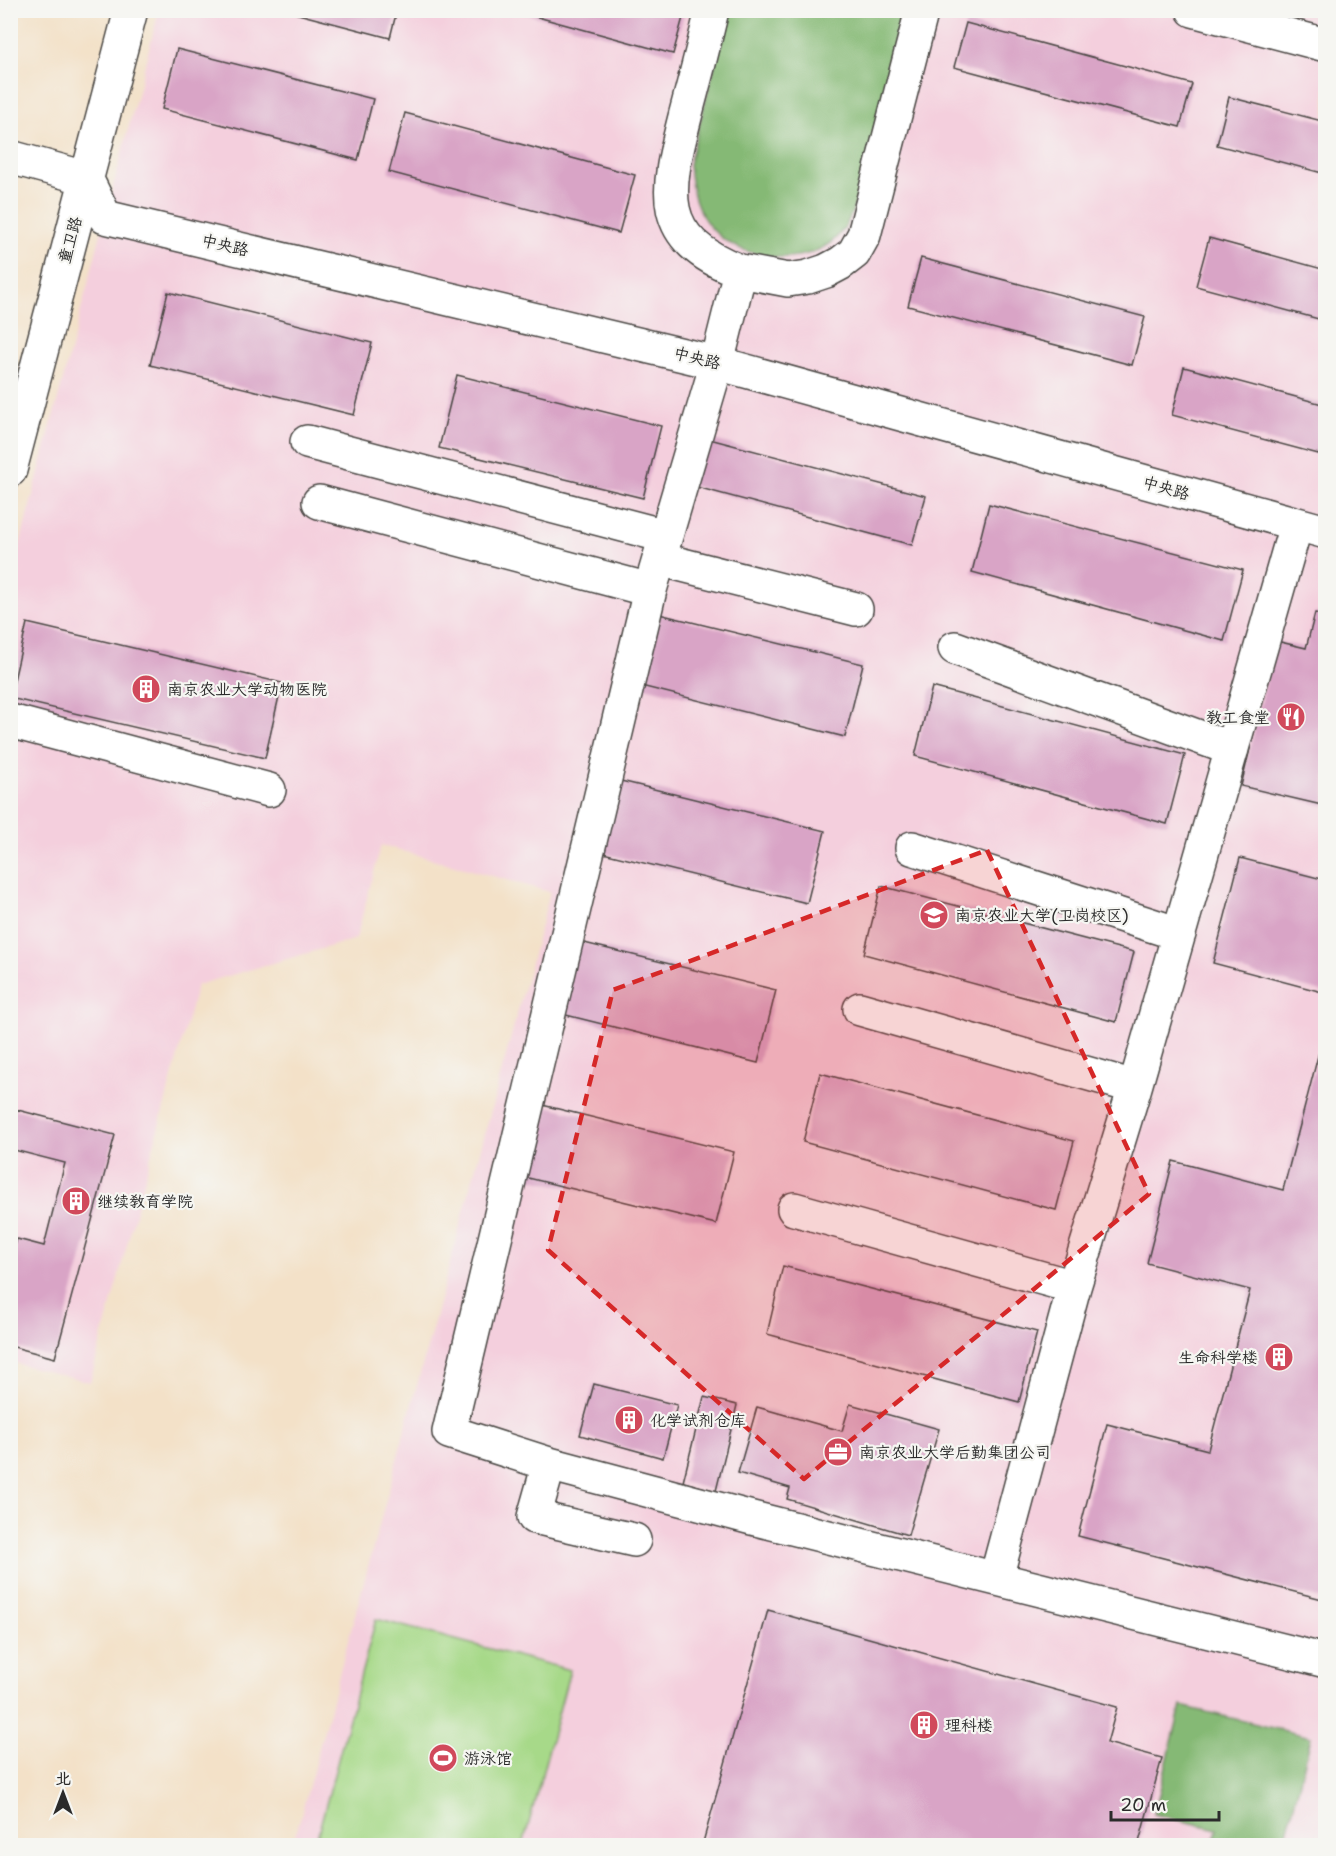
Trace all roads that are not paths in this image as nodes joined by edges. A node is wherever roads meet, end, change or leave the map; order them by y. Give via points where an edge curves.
1 (131, 10) edge
2 (712, 10) edge
3 (922, 10) edge
4 (1193, 10) edge
5 (1326, 45) edge
6 (10, 157) edge
7 (86, 178) junction
8 (741, 271) junction
9 (717, 363) junction
10 (307, 442) dead end
11 (10, 470) edge
12 (319, 502) dead end
13 (1311, 528) edge
14 (658, 562) junction
15 (856, 609) dead end
16 (955, 648) dead end
17 (10, 721) edge
18 (1232, 749) junction
19 (269, 790) dead end
20 (912, 848) dead end
21 (1179, 934) junction
22 (860, 1009) dead end
23 (1135, 1087) junction
24 (794, 1209) dead end
25 (1074, 1287) junction
26 (549, 1464) junction
27 (634, 1540) dead end
28 (996, 1578) junction
29 (1326, 1661) edge

1 - 7 street, 童卫路
2 - 8 street via 672,170 671,201 682,231 692,244 721,264
3 - 8 street via 864,235 854,253 826,271 808,277 788,280
4 - 5 street
6 - 7 street
7 - 9 street, 中央路 via 105,217
7 - 11 street, 童卫路
8 - 9 street
9 - 13 street, 中央路
9 - 14 street
10 - 14 street
12 - 14 street
13 - 18 street
14 - 15 street
14 - 26 street via 449,1432
16 - 18 street
17 - 19 street
18 - 21 street
20 - 21 street
21 - 23 street
22 - 23 street
23 - 25 street
24 - 25 street
25 - 28 street
26 - 27 street via 534,1516
26 - 28 street
28 - 29 street

